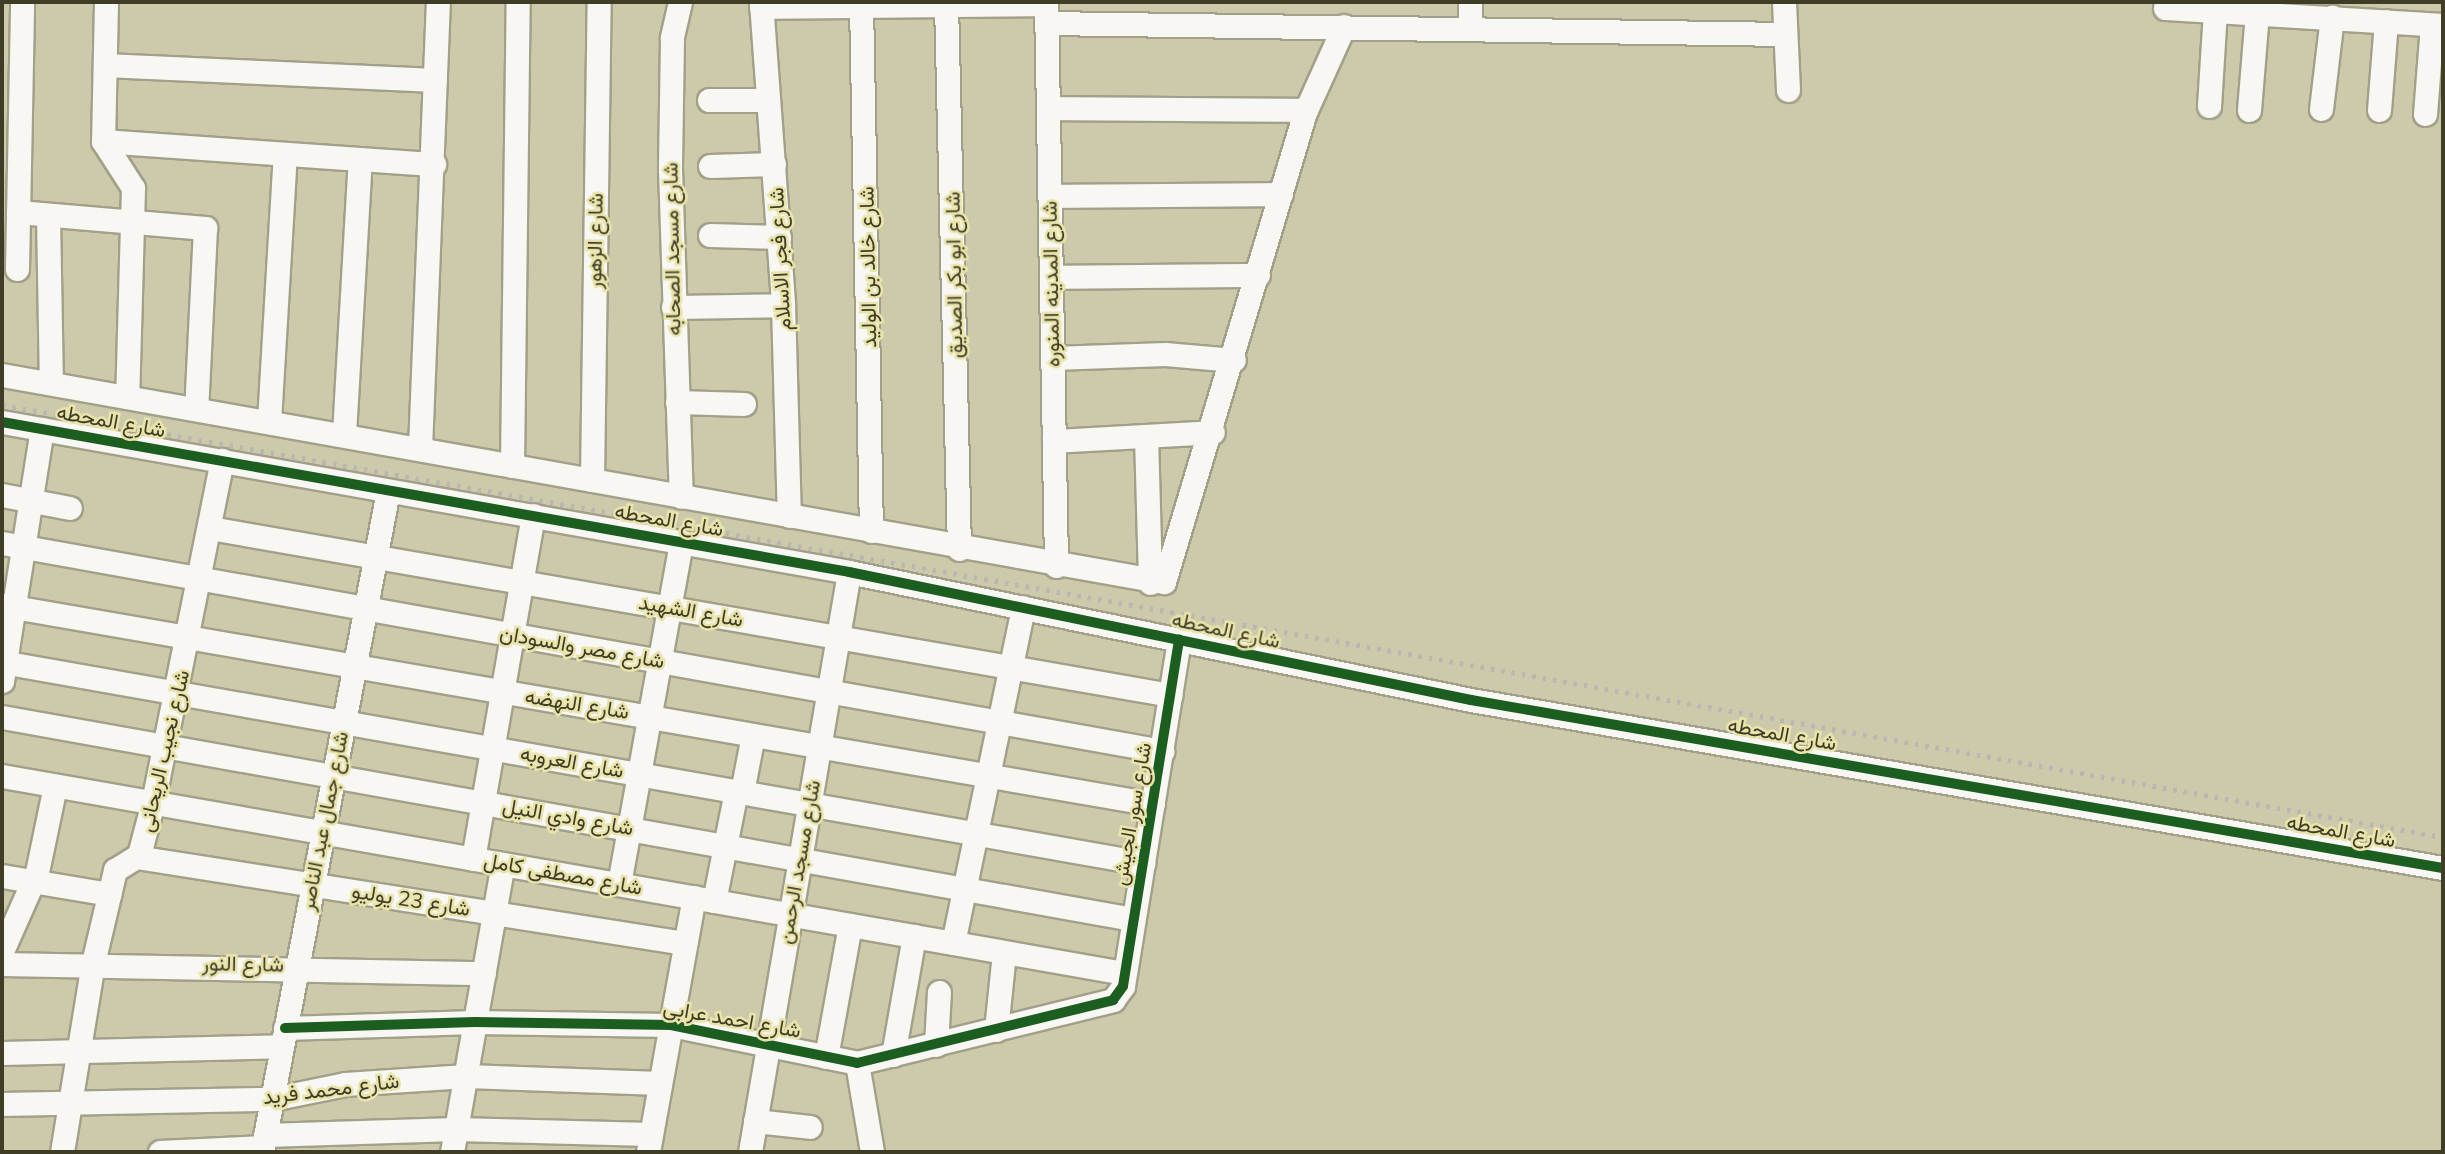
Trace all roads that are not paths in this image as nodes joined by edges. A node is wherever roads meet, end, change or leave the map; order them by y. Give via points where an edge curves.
1 (22, 2) edge
2 (106, 2) edge
3 (439, 2) edge
4 (518, 2) edge
5 (598, 2) edge
6 (680, 2) edge
7 (1470, 2) edge
8 (1784, 2) edge
9 (946, 3) edge
10 (761, 4) edge
11 (861, 4) edge
12 (2165, 8) dead end
13 (1046, 9) edge
14 (2215, 11) junction
15 (1218, 13) edge
16 (2257, 13) junction
17 (2332, 17) junction
18 (2386, 21) junction
19 (2437, 25) edge
20 (1344, 26) junction
21 (1470, 28) junction
22 (1785, 34) junction
23 (11, 49) edge
24 (105, 65) junction
25 (435, 80) junction
26 (1788, 90) dead end
27 (709, 100) dead end
28 (768, 100) junction
29 (2209, 106) dead end
30 (1048, 108) junction
31 (2321, 109) dead end
32 (1306, 110) junction
33 (2249, 110) dead end
34 (2379, 110) dead end
35 (2425, 114) dead end
36 (11, 123) edge
37 (103, 141) junction
38 (285, 154) junction
39 (360, 159) junction
40 (433, 164) junction
41 (774, 164) junction
42 (710, 166) dead end
43 (1281, 194) junction
44 (1050, 196) junction
45 (18, 212) junction
46 (48, 215) junction
47 (132, 221) junction
48 (710, 235) dead end
49 (779, 237) junction
50 (17, 269) dead end
51 (1258, 275) junction
52 (1051, 277) junction
53 (783, 305) junction
54 (673, 307) junction
55 (1053, 358) junction
56 (1234, 360) junction
57 (2, 375) edge
58 (51, 383) junction
59 (127, 397) junction
60 (677, 402) junction
61 (744, 404) dead end
62 (197, 409) junction
63 (269, 421) junction
64 (2, 422) edge
65 (42, 429) junction
66 (1213, 432) junction
67 (344, 434) junction
68 (1146, 436) junction
69 (1054, 441) junction
70 (420, 448) junction
71 (222, 460) junction
72 (512, 466) junction
73 (592, 480) junction
74 (388, 491) junction
75 (2, 495) edge
76 (681, 497) junction
77 (29, 500) junction
78 (70, 508) dead end
79 (533, 515) junction
80 (789, 516) junction
81 (210, 528) junction
82 (871, 531) junction
83 (681, 542) junction
84 (11, 545) edge
85 (959, 549) junction
86 (375, 557) junction
87 (1056, 566) junction
88 (849, 572) junction
89 (201, 579) junction
90 (522, 582) junction
91 (1150, 583) junction
92 (9, 606) edge
93 (669, 607) junction
94 (1023, 607) junction
95 (365, 609) junction
96 (512, 635) junction
97 (190, 637) junction
98 (838, 637) junction
99 (1179, 640) junction
100 (660, 660) junction
101 (354, 666) junction
102 (1010, 666) junction
103 (3, 668) edge
104 (502, 691) junction
105 (828, 691) junction
106 (178, 693) junction
107 (1171, 695) junction
108 (650, 716) junction
109 (2, 717) edge
110 (343, 722) junction
111 (999, 722) junction
112 (753, 735) junction
113 (818, 746) junction
114 (167, 747) junction
115 (492, 748) junction
116 (1162, 751) junction
117 (639, 773) junction
118 (987, 775) junction
119 (2, 776) edge
120 (333, 776) junction
121 (55, 786) junction
122 (739, 792) junction
123 (153, 802) junction
124 (482, 803) junction
125 (808, 804) junction
126 (1153, 804) junction
127 (629, 828) junction
128 (322, 832) junction
129 (976, 833) junction
130 (725, 846) junction
131 (136, 857) junction
132 (473, 859) junction
133 (799, 859) junction
134 (1143, 863) junction
135 (503, 864) junction
136 (2443, 868) edge
137 (2, 876) edge
138 (33, 881) junction
139 (619, 884) junction
140 (312, 885) junction
141 (964, 888) junction
142 (109, 894) junction
143 (704, 899) junction
144 (495, 913) junction
145 (789, 914) junction
146 (1133, 919) junction
147 (850, 925) junction
148 (914, 936) junction
149 (685, 943) junction
150 (953, 943) junction
151 (2, 951) edge
152 (1004, 952) junction
153 (93, 963) junction
154 (2, 964) edge
155 (296, 965) junction
156 (484, 973) junction
157 (1122, 984) junction
158 (939, 992) dead end
159 (475, 1021) junction
160 (671, 1025) junction
161 (996, 1030) junction
162 (283, 1037) junction
163 (769, 1043) junction
164 (936, 1045) junction
165 (79, 1047) junction
166 (2, 1053) edge
167 (892, 1055) junction
168 (826, 1057) junction
169 (857, 1063) junction
170 (466, 1076) junction
171 (660, 1083) junction
172 (71, 1098) junction
173 (272, 1099) junction
174 (2, 1104) edge
175 (755, 1121) junction
176 (810, 1127) dead end
177 (456, 1129) junction
178 (649, 1143) edge
179 (263, 1145) edge
180 (62, 1152) edge
181 (160, 1152) edge
182 (452, 1152) edge
183 (750, 1152) edge
184 (872, 1152) edge

1 - 23 street
2 - 24 street
3 - 25 street
4 - 72 street
5 - 73 street, شارع الزهور
6 - 54 street, شارع مسجد الصحابه via 672,51
7 - 21 street
8 - 22 street
9 - 11 street
9 - 13 street
9 - 85 street, شارع ابو بكر الصديق
10 - 11 street
10 - 28 street, شارع فجر الاسلام
11 - 82 street, شارع خالد بن الوليد
12 - 14 street
13 - 15 street
13 - 30 street, شارع المدينه المنوره
14 - 16 street
14 - 29 street
15 - 20 street
16 - 17 street
16 - 33 street
17 - 18 street
17 - 31 street
18 - 19 street
18 - 34 street
19 - 35 street
20 - 21 street
20 - 32 street, شارع المحطه
21 - 22 street
22 - 26 street
23 - 36 street
24 - 25 street
24 - 37 street
25 - 40 street
27 - 28 street
28 - 41 street, شارع فجر الاسلام
30 - 32 street
30 - 44 street, شارع المدينه المنوره
32 - 43 street, شارع المحطه
36 - 45 street
37 - 38 street
37 - 47 street via 108,159 131,178
38 - 39 street
38 - 63 street
39 - 40 street
39 - 67 street
40 - 70 street
41 - 42 street
41 - 49 street, شارع فجر الاسلام
43 - 44 street
43 - 51 street, شارع المحطه
44 - 52 street, شارع المدينه المنوره
45 - 46 street
45 - 50 street
46 - 47 street
46 - 58 street
47 - 59 street
47 - 62 street via 200,226 208,233
48 - 49 street
49 - 53 street, شارع فجر الاسلام
51 - 52 street
51 - 56 street, شارع المحطه
52 - 55 street, شارع المدينه المنوره
53 - 54 street
53 - 80 street, شارع فجر الاسلام
54 - 60 street, شارع مسجد الصحابه
55 - 56 street via 1166,354
55 - 69 street, شارع المدينه المنوره
56 - 66 street, شارع المحطه
57 - 58 street, شارع المحطه
58 - 59 street, شارع المحطه
59 - 62 street, شارع المحطه
60 - 61 street
60 - 76 street, شارع مسجد الصحابه
62 - 63 street, شارع المحطه
63 - 67 street, شارع المحطه
64 - 65 street, شارع المحطه
65 - 71 street, شارع المحطه
65 - 77 street
66 - 68 street
66 - 91 street, شارع المحطه via 1170,579
67 - 70 street, شارع المحطه
68 - 69 street
68 - 91 street
69 - 87 street, شارع المدينه المنوره
70 - 72 street, شارع المحطه
71 - 74 street, شارع المحطه
71 - 81 street, شارع نجيب الريحانى
72 - 73 street, شارع المحطه
73 - 76 street, شارع المحطه
74 - 79 street, شارع المحطه
74 - 86 street, شارع جمال عبد الناصر
75 - 77 street
76 - 80 street, شارع المحطه
77 - 78 street
77 - 84 street
79 - 83 street, شارع المحطه
79 - 90 street
80 - 82 street, شارع المحطه
81 - 86 street, شارع الشهيد
81 - 89 street, شارع نجيب الريحانى
82 - 85 street, شارع المحطه
83 - 88 street, شارع المحطه
83 - 93 street
84 - 89 street, شارع مصر والسودان
84 - 92 street
85 - 87 street, شارع المحطه
86 - 90 street, شارع الشهيد
86 - 95 street, شارع جمال عبد الناصر
87 - 91 street, شارع المحطه
88 - 94 street, شارع المحطه
88 - 98 street, شارع مسجد الرحمن
89 - 95 street, شارع مصر والسودان
89 - 97 street, شارع نجيب الريحانى
90 - 93 street, شارع الشهيد
90 - 96 street
92 - 97 street, شارع النهضه
92 - 103 street
93 - 98 street, شارع الشهيد
93 - 100 street
94 - 99 street, شارع المحطه
94 - 102 street
95 - 96 street, شارع مصر والسودان
95 - 101 street, شارع جمال عبد الناصر
96 - 100 street, شارع مصر والسودان
96 - 104 street
97 - 101 street, شارع النهضه
97 - 106 street, شارع نجيب الريحانى
98 - 102 street, شارع الشهيد
98 - 105 street, شارع مسجد الرحمن
99 - 107 street, شارع سور الجيش
99 - 136 street, شارع المحطه via 1471,700
100 - 105 street, شارع مصر والسودان
100 - 108 street
101 - 104 street, شارع النهضه
101 - 110 street, شارع جمال عبد الناصر
102 - 107 street, شارع الشهيد
102 - 111 street
103 - 106 street, شارع العروبه
104 - 108 street, شارع النهضه
104 - 115 street
105 - 111 street, شارع مصر والسودان
105 - 113 street, شارع مسجد الرحمن
106 - 110 street, شارع العروبه
106 - 114 street, شارع نجيب الريحانى
107 - 116 street, شارع سور الجيش
108 - 112 street, شارع النهضه
108 - 117 street
109 - 114 street, شارع وادي النيل
110 - 115 street, شارع العروبه
110 - 120 street, شارع جمال عبد الناصر
111 - 116 street, شارع مصر والسودان
111 - 118 street
112 - 113 street, شارع النهضه
112 - 122 street
113 - 118 street, شارع النهضه
113 - 125 street, شارع مسجد الرحمن
114 - 120 street, شارع وادي النيل
114 - 123 street, شارع نجيب الريحانى
115 - 117 street, شارع العروبه
115 - 124 street
116 - 126 street, شارع سور الجيش
117 - 122 street, شارع العروبه
117 - 127 street
118 - 126 street, شارع النهضه
118 - 129 street
119 - 121 street, شارع مصطفى كامل
120 - 124 street, شارع وادي النيل
120 - 128 street, شارع جمال عبد الناصر
121 - 123 street, شارع مصطفى كامل
121 - 138 street
122 - 125 street, شارع العروبه
122 - 130 street
123 - 128 street, شارع مصطفى كامل
123 - 131 street, شارع نجيب الريحانى
124 - 127 street, شارع وادي النيل
124 - 132 street
125 - 129 street, شارع العروبه
125 - 133 street, شارع مسجد الرحمن
126 - 134 street, شارع سور الجيش
127 - 130 street, شارع وادي النيل
127 - 139 street
128 - 132 street, شارع مصطفى كامل
128 - 140 street, شارع جمال عبد الناصر
129 - 134 street, شارع العروبه
129 - 141 street
130 - 133 street, شارع وادي النيل
130 - 143 street
131 - 140 street, شارع 23 يوليو
131 - 142 street, شارع نجيب الريحانى via 117,866
132 - 135 street, شارع مصطفى كامل
133 - 141 street, شارع وادي النيل
133 - 145 street, شارع مسجد الرحمن
134 - 146 street, شارع سور الجيش
135 - 139 street, شارع مصطفى كامل
135 - 144 street
137 - 138 street
138 - 142 street
138 - 151 street
139 - 143 street, شارع مصطفى كامل
140 - 144 street, شارع 23 يوليو
140 - 155 street, شارع جمال عبد الناصر
141 - 146 street, شارع وادي النيل
141 - 150 street
142 - 153 street, شارع نجيب الريحانى
143 - 145 street, شارع مصطفى كامل
143 - 149 street
144 - 149 street, شارع 23 يوليو
144 - 156 street
145 - 147 street, شارع مصطفى كامل
145 - 163 street, شارع مسجد الرحمن
146 - 157 street, شارع سور الجيش
147 - 148 street, شارع مصطفى كامل
147 - 168 street
148 - 150 street, شارع مصطفى كامل
148 - 167 street
149 - 160 street
150 - 152 street, شارع مصطفى كامل
152 - 157 street, شارع مصطفى كامل
152 - 161 street
153 - 154 street, شارع النور
153 - 155 street, شارع النور
153 - 165 street, شارع نجيب الريحانى
155 - 156 street, شارع النور
155 - 162 street, شارع جمال عبد الناصر
156 - 159 street
157 - 161 street, شارع احمد عرابى
158 - 164 street
159 - 160 street, شارع احمد عرابى
159 - 162 street, شارع احمد عرابى
159 - 170 street
160 - 163 street, شارع احمد عرابى
160 - 171 street
161 - 164 street, شارع احمد عرابى
162 - 165 street, شارع احمد عرابى
162 - 173 street, شارع جمال عبد الناصر
163 - 168 street, شارع احمد عرابى
163 - 175 street, شارع مسجد الرحمن
164 - 167 street, شارع احمد عرابى
165 - 166 street, شارع احمد عرابى
165 - 172 street, شارع نجيب الريحانى
167 - 169 street, شارع احمد عرابى
168 - 169 street, شارع احمد عرابى
169 - 184 street
170 - 171 street, شارع محمد فريد
170 - 173 street, شارع محمد فريد via 345,1084
170 - 177 street
171 - 178 street
172 - 173 street, شارع محمد فريد
172 - 174 street, شارع محمد فريد
172 - 180 street, شارع نجيب الريحانى
173 - 179 street, شارع جمال عبد الناصر
175 - 176 street
175 - 183 street, شارع مسجد الرحمن
177 - 178 street
177 - 179 street
177 - 182 street
179 - 181 street

